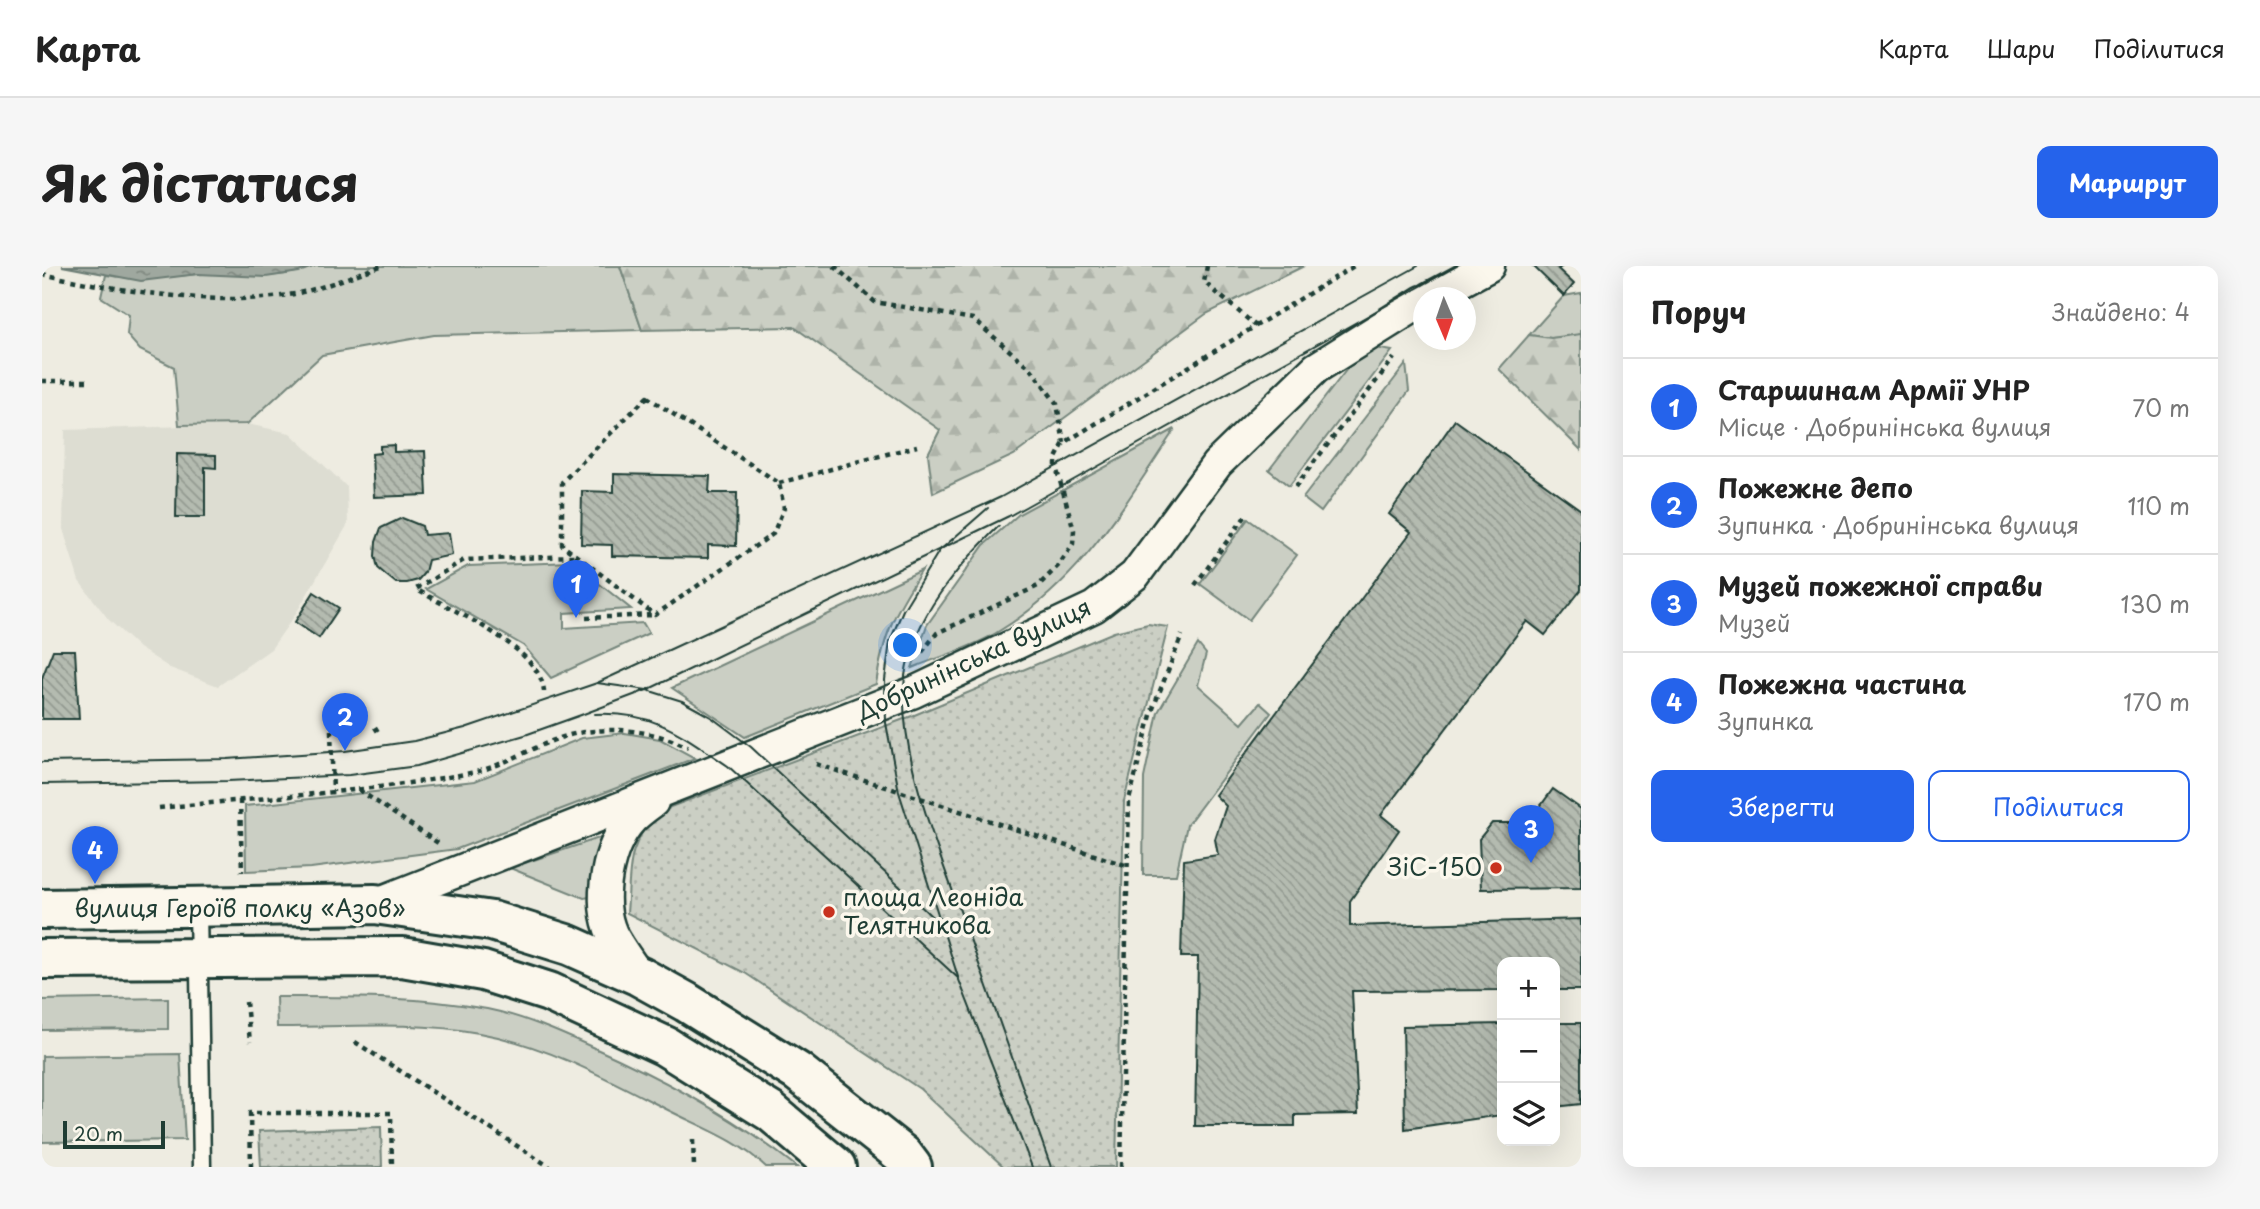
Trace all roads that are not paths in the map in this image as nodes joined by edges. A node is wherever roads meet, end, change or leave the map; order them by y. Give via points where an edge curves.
1 (1489, 266) edge
2 (1450, 287) edge
3 (1413, 307) edge
4 (667, 790) junction
5 (375, 904) junction
6 (198, 907) junction
7 (42, 909) edge
8 (200, 957) junction
9 (42, 959) edge
10 (639, 976) junction
11 (202, 1167) edge
12 (836, 1167) edge
13 (912, 1167) edge

1 - 2 street
3 - 4 street, Добринінська вулиця via 1316,368 1217,464 1135,575 1094,607 914,692
4 - 5 street, Добринінська вулиця
4 - 10 street, Добринінська вулиця via 631,821 615,848 606,883 605,911 612,933
5 - 6 main road, вулиця Героїв полку «Азов»
5 - 10 main road, вулиця Героїв полку «Азов» via 492,921 569,945
6 - 7 main road, вулиця Героїв полку «Азов»
6 - 8 lane
8 - 9 main road, вулиця Героїв полку «Азов»
8 - 11 lane
8 - 12 main road, вулиця Героїв полку «Азов» via 402,957 483,971 549,992 664,1046 771,1112
10 - 13 main road, вулиця Героїв полку «Азов» via 798,1072

